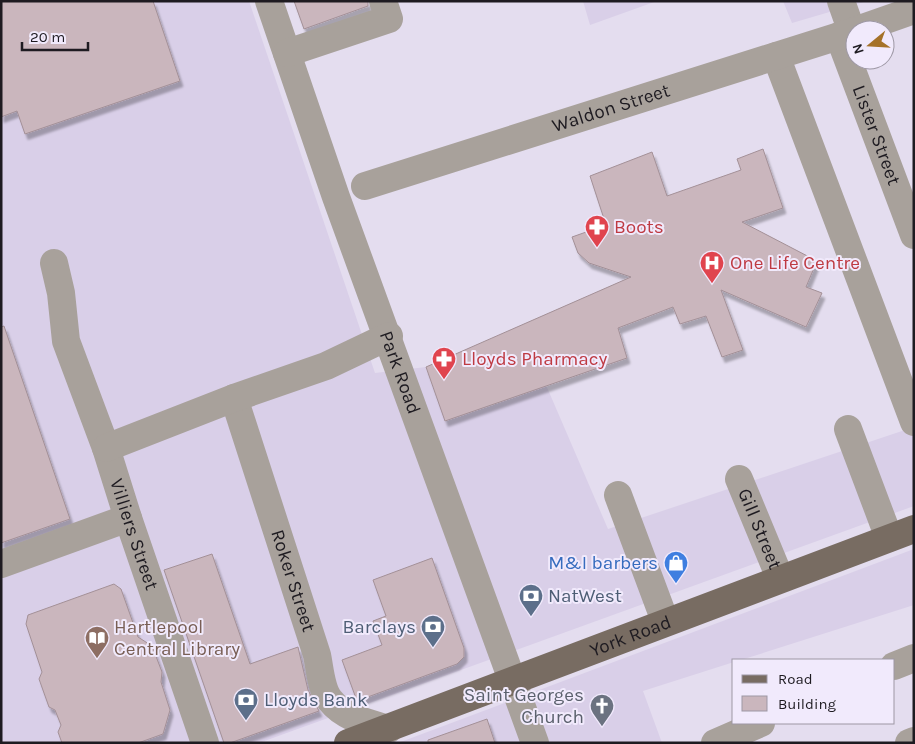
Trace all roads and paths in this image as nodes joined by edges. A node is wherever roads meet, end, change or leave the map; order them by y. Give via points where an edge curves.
1 (268, 1) edge
2 (841, 1) edge
3 (386, 10) edge
4 (914, 10) edge
5 (847, 20) edge
6 (885, 20) edge
7 (845, 34) edge
8 (286, 53) junction
9 (776, 56) junction
10 (864, 70) edge
11 (365, 186) dead end
12 (908, 202) edge
13 (914, 235) edge
14 (54, 263) dead end
15 (389, 336) junction
16 (234, 398) junction
17 (914, 422) edge
18 (848, 429) dead end
19 (106, 448) junction
20 (739, 479) dead end
21 (618, 495) dead end
22 (128, 518) junction
23 (902, 533) edge
24 (1, 564) edge
25 (780, 578) junction
26 (665, 622) junction
27 (914, 658) edge
28 (895, 666) edge
29 (513, 681) junction
30 (759, 724) edge
31 (389, 729) junction
32 (203, 735) edge
33 (914, 741) edge
34 (348, 743) edge
35 (535, 743) edge
36 (714, 743) edge
37 (909, 743) edge

1 - 8 street, Park Road
2 - 5 street, Lister Street
3 - 8 street
4 - 6 street, Waldon Street
7 - 9 street, Waldon Street
8 - 15 street, Park Road
9 - 11 street, Waldon Street
9 - 17 street
10 - 12 street, Lister Street
12 - 13 street, Lister Street
14 - 19 street, Villiers Street via 66,342
15 - 16 street via 326,366
15 - 29 street, Park Road
16 - 19 street
16 - 31 street, Roker Street via 329,700 353,718
18 - 23 street
19 - 22 street, Villiers Street
20 - 25 street, Gill Street
21 - 26 street
22 - 24 street
22 - 32 street, Villiers Street
23 - 25 main road, York Road
25 - 26 main road, York Road
26 - 29 main road, York Road
27 - 28 street
29 - 31 main road, York Road
29 - 35 street, Park Road
30 - 36 street
31 - 34 main road, York Road
33 - 37 street

